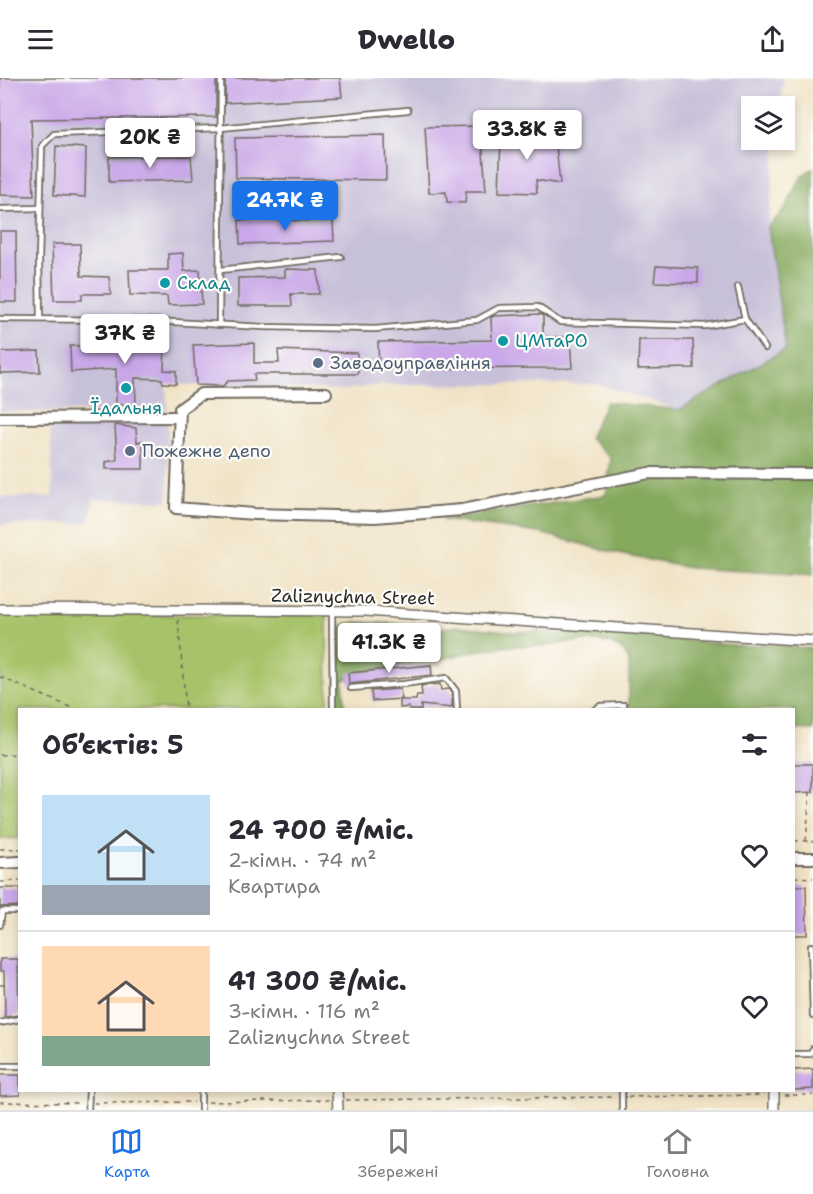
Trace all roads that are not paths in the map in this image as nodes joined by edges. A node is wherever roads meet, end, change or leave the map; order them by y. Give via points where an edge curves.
1 (221, 78) edge
2 (408, 110) dead end
3 (220, 128) junction
4 (40, 208) junction
5 (0, 209) edge
6 (341, 257) dead end
7 (220, 270) junction
8 (738, 287) dead end
9 (0, 319) edge
10 (40, 319) junction
11 (745, 320) junction
12 (219, 325) junction
13 (765, 348) dead end
14 (326, 393) dead end
15 (178, 417) junction
16 (0, 418) edge
17 (813, 474) edge
18 (0, 609) edge
19 (332, 611) junction
20 (813, 641) edge
21 (351, 688) dead end
22 (624, 705) dead end
23 (333, 708) edge
24 (457, 708) edge
25 (597, 708) edge
26 (795, 858) edge
27 (813, 858) edge
28 (18, 862) edge
29 (0, 863) edge
30 (18, 911) edge
31 (0, 925) edge
32 (811, 946) dead end
33 (812, 956) edge
34 (813, 1017) edge
35 (18, 1019) edge
36 (0, 1023) edge
37 (812, 1052) edge
38 (795, 1054) edge
39 (0, 1066) edge
40 (18, 1066) edge
41 (89, 1092) edge
42 (201, 1092) edge
43 (774, 1093) edge
44 (622, 1094) edge
45 (88, 1110) edge
46 (201, 1110) edge
47 (622, 1110) edge
48 (774, 1110) edge

1 - 3 lane
2 - 3 lane
3 - 4 lane via 54,134 42,146
3 - 7 lane
4 - 5 lane
4 - 10 lane
6 - 7 lane
7 - 12 lane
8 - 11 lane
9 - 10 lane
10 - 12 lane
11 - 12 lane via 705,326 560,322 538,307 500,308 477,320 375,329
11 - 13 lane
14 - 15 street via 201,394 180,409
15 - 16 street
15 - 17 street via 176,508 375,517 462,510 649,473
18 - 19 street, Zaliznychna Street
19 - 20 street, Zaliznychna Street
19 - 23 lane
21 - 24 lane via 446,678 456,691
22 - 25 lane
26 - 27 street
28 - 29 street
30 - 31 lane via 2,911
32 - 33 lane
33 - 34 lane
35 - 36 lane
37 - 38 lane
39 - 40 lane
41 - 45 lane
42 - 46 lane
43 - 48 street
44 - 47 lane

